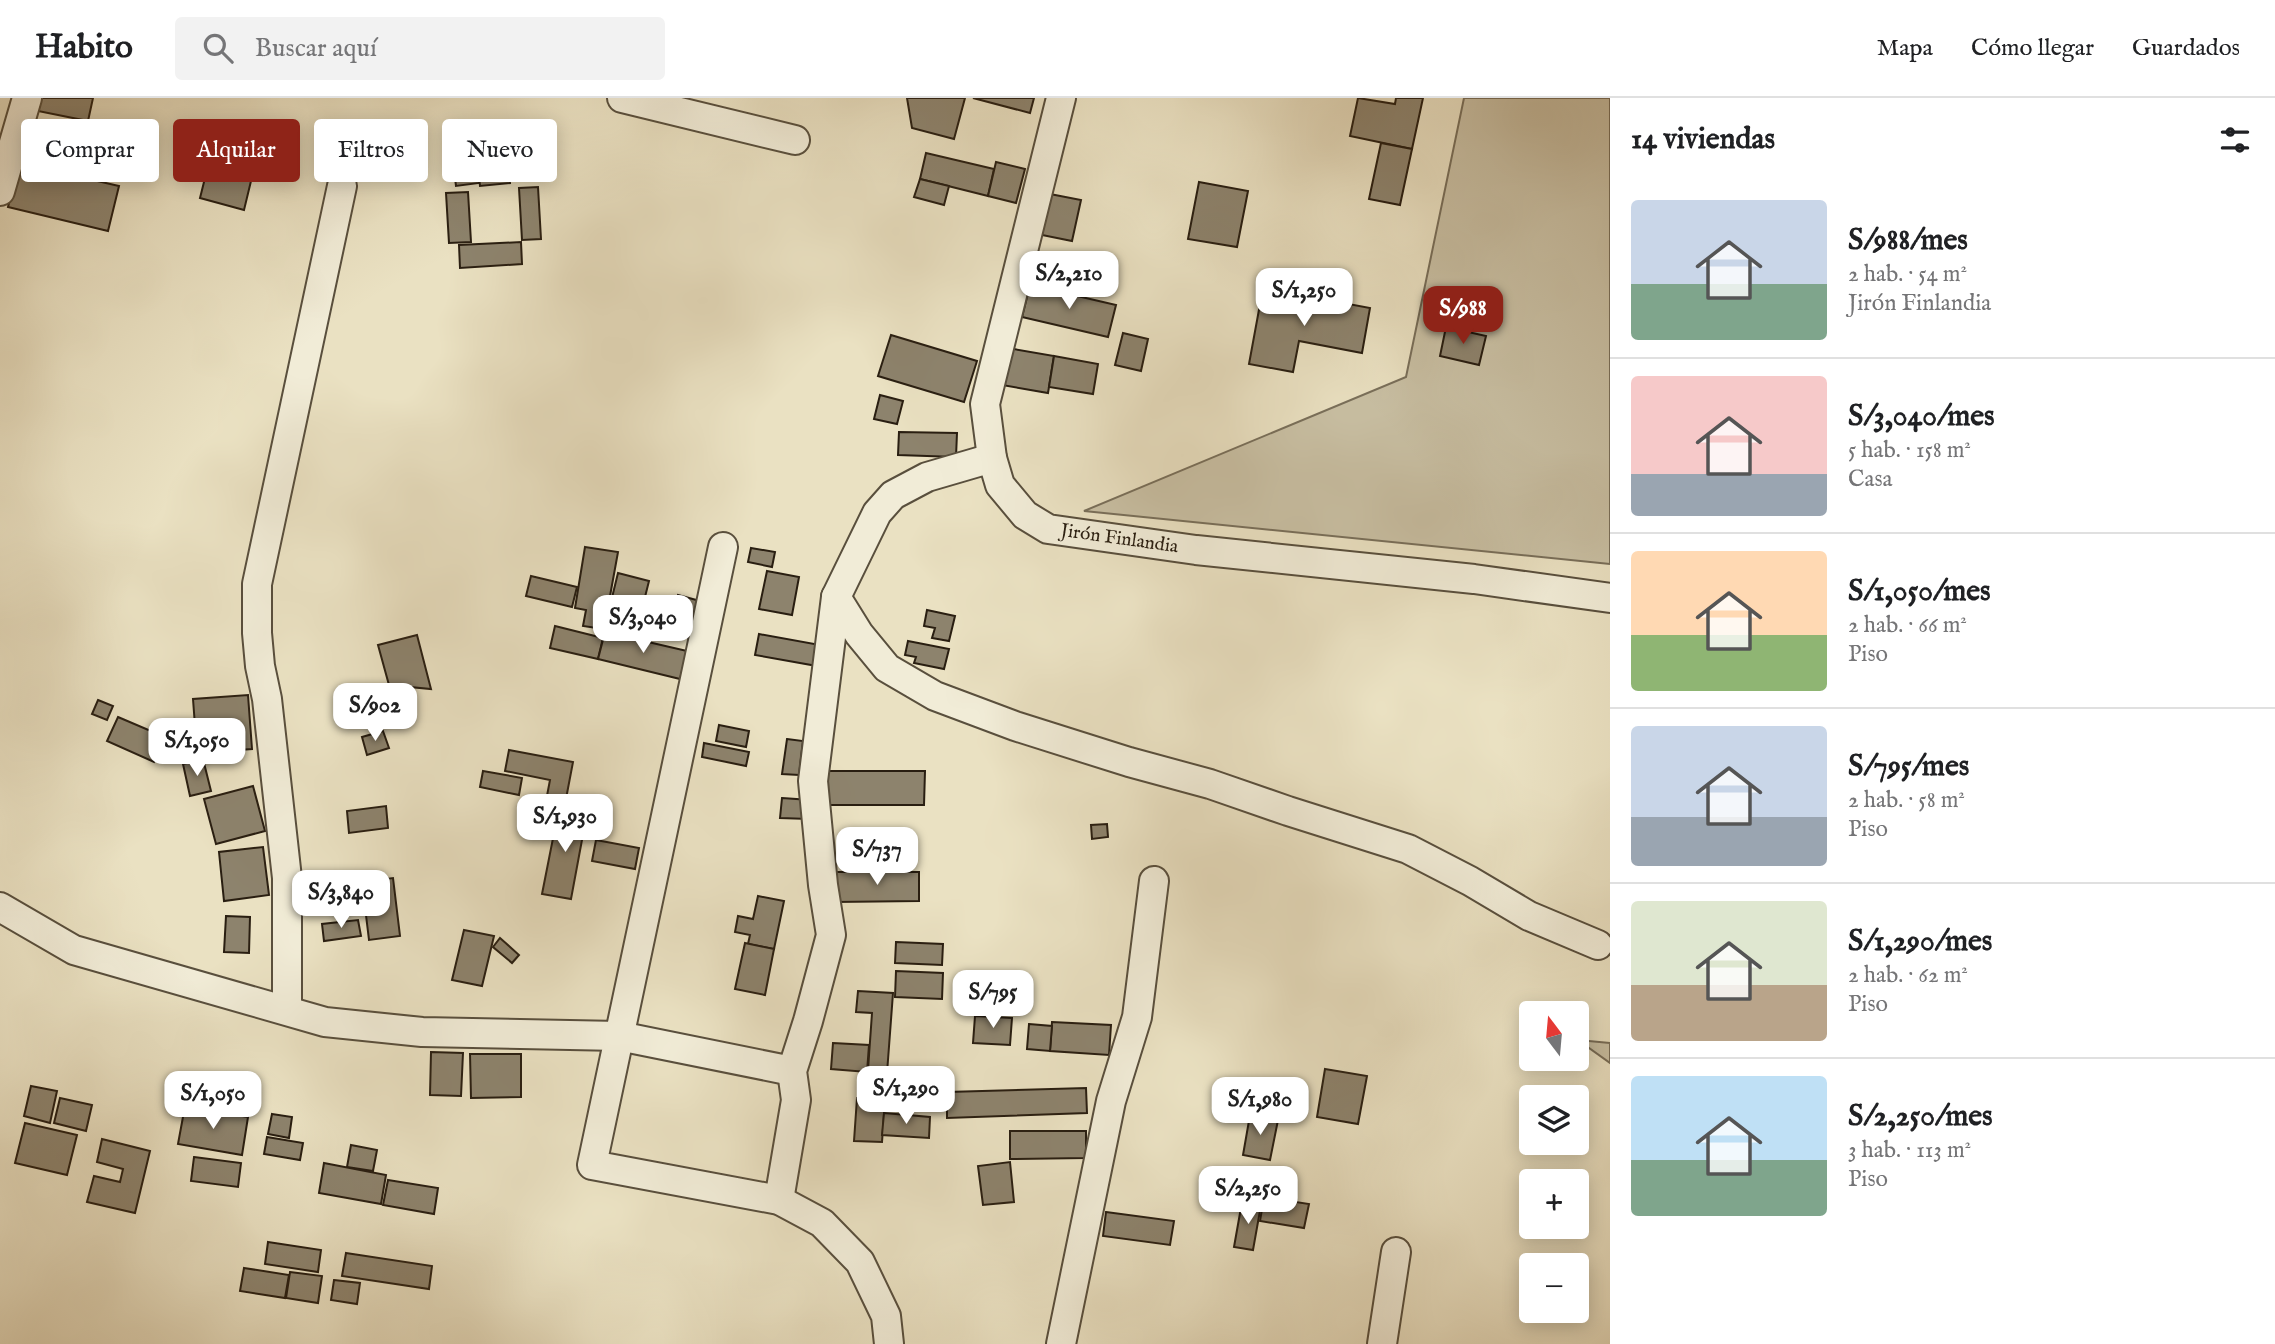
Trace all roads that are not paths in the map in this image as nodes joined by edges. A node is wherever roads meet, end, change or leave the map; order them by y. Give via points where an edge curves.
1 (27, 98) edge
2 (622, 98) edge
3 (1061, 98) edge
4 (795, 140) dead end
5 (342, 186) dead end
6 (0, 191) edge
7 (992, 457) junction
8 (723, 547) dead end
9 (836, 597) junction
10 (1610, 597) edge
11 (1154, 881) dead end
12 (0, 907) edge
13 (1598, 945) dead end
14 (287, 1010) junction
15 (619, 1036) junction
16 (792, 1071) junction
17 (779, 1200) junction
18 (1396, 1252) dead end
19 (889, 1344) edge
20 (1061, 1344) edge
21 (1382, 1344) edge

1 - 6 street
2 - 4 street
3 - 7 street, Jirón Finlandia via 985,404
5 - 14 street via 257,584 259,655 287,878
7 - 9 street via 927,477 893,495 877,513
7 - 10 street, Jirón Finlandia via 1000,485 1025,515 1048,529
8 - 15 street
9 - 13 street via 887,668 935,696 1015,726 1409,849 1529,916
9 - 16 street via 813,781 831,935
11 - 20 street via 1137,1017 1111,1101
12 - 14 street via 74,950
14 - 15 street via 325,1022 422,1032
15 - 16 street
15 - 17 street via 592,1165
16 - 17 street via 796,1101
17 - 19 street via 822,1223 860,1262 886,1316
18 - 21 street

